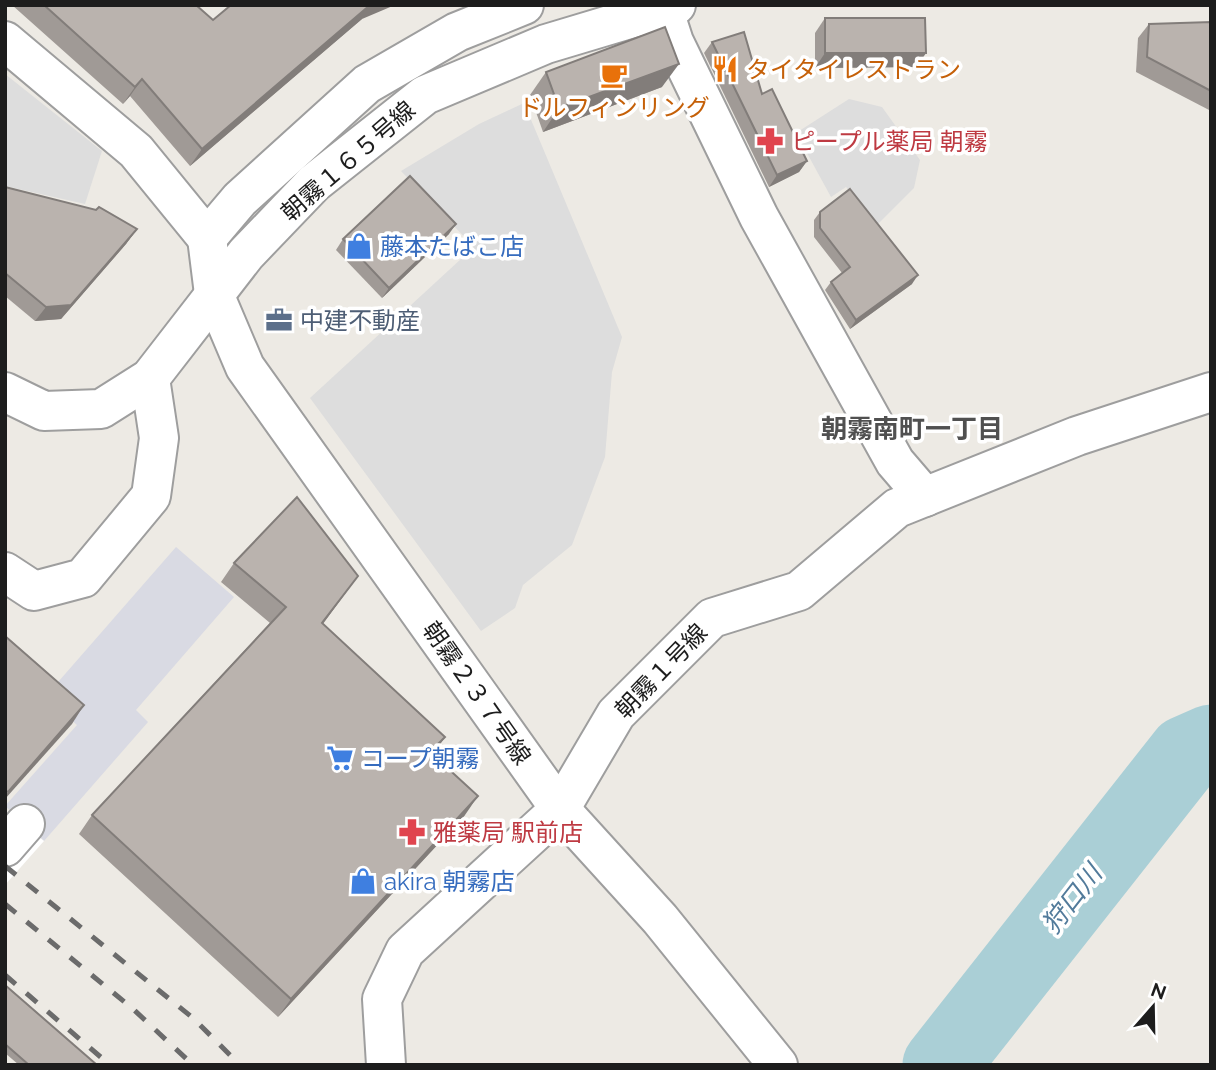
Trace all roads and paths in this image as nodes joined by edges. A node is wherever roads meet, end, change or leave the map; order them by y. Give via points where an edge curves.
1 (526, 5) edge
2 (667, 6) edge
3 (5, 41) edge
4 (546, 44) junction
5 (207, 238) junction
6 (214, 293) junction
7 (150, 378) junction
8 (5, 392) edge
9 (1211, 392) edge
10 (925, 497) junction
11 (5, 572) edge
12 (560, 809) junction
13 (386, 1065) edge
14 (778, 1065) edge

1 - 4 street
1 - 5 street, 朝霧１６５号線 via 457,32 367,84 240,199
2 - 4 street, 朝霧１６５号線
2 - 10 street via 674,42 759,217 895,462
3 - 5 street via 136,151
4 - 6 street, 朝霧１６５号線 via 425,95 314,183
5 - 6 street, 朝霧２３７号線
6 - 7 street, 朝霧１６５号線
6 - 12 street, 朝霧２３７号線 via 245,367
7 - 8 street, 朝霧１６５号線 via 101,409 44,411
7 - 11 street via 159,438 150,496 83,578 34,591
9 - 10 street, 朝霧１号線 via 1077,436
10 - 12 street, 朝霧１号線 via 897,508 799,591 712,618 616,714
12 - 13 street, 朝霧１号線 via 405,951 383,999
12 - 14 street, 朝霧２３７号線 via 660,919

